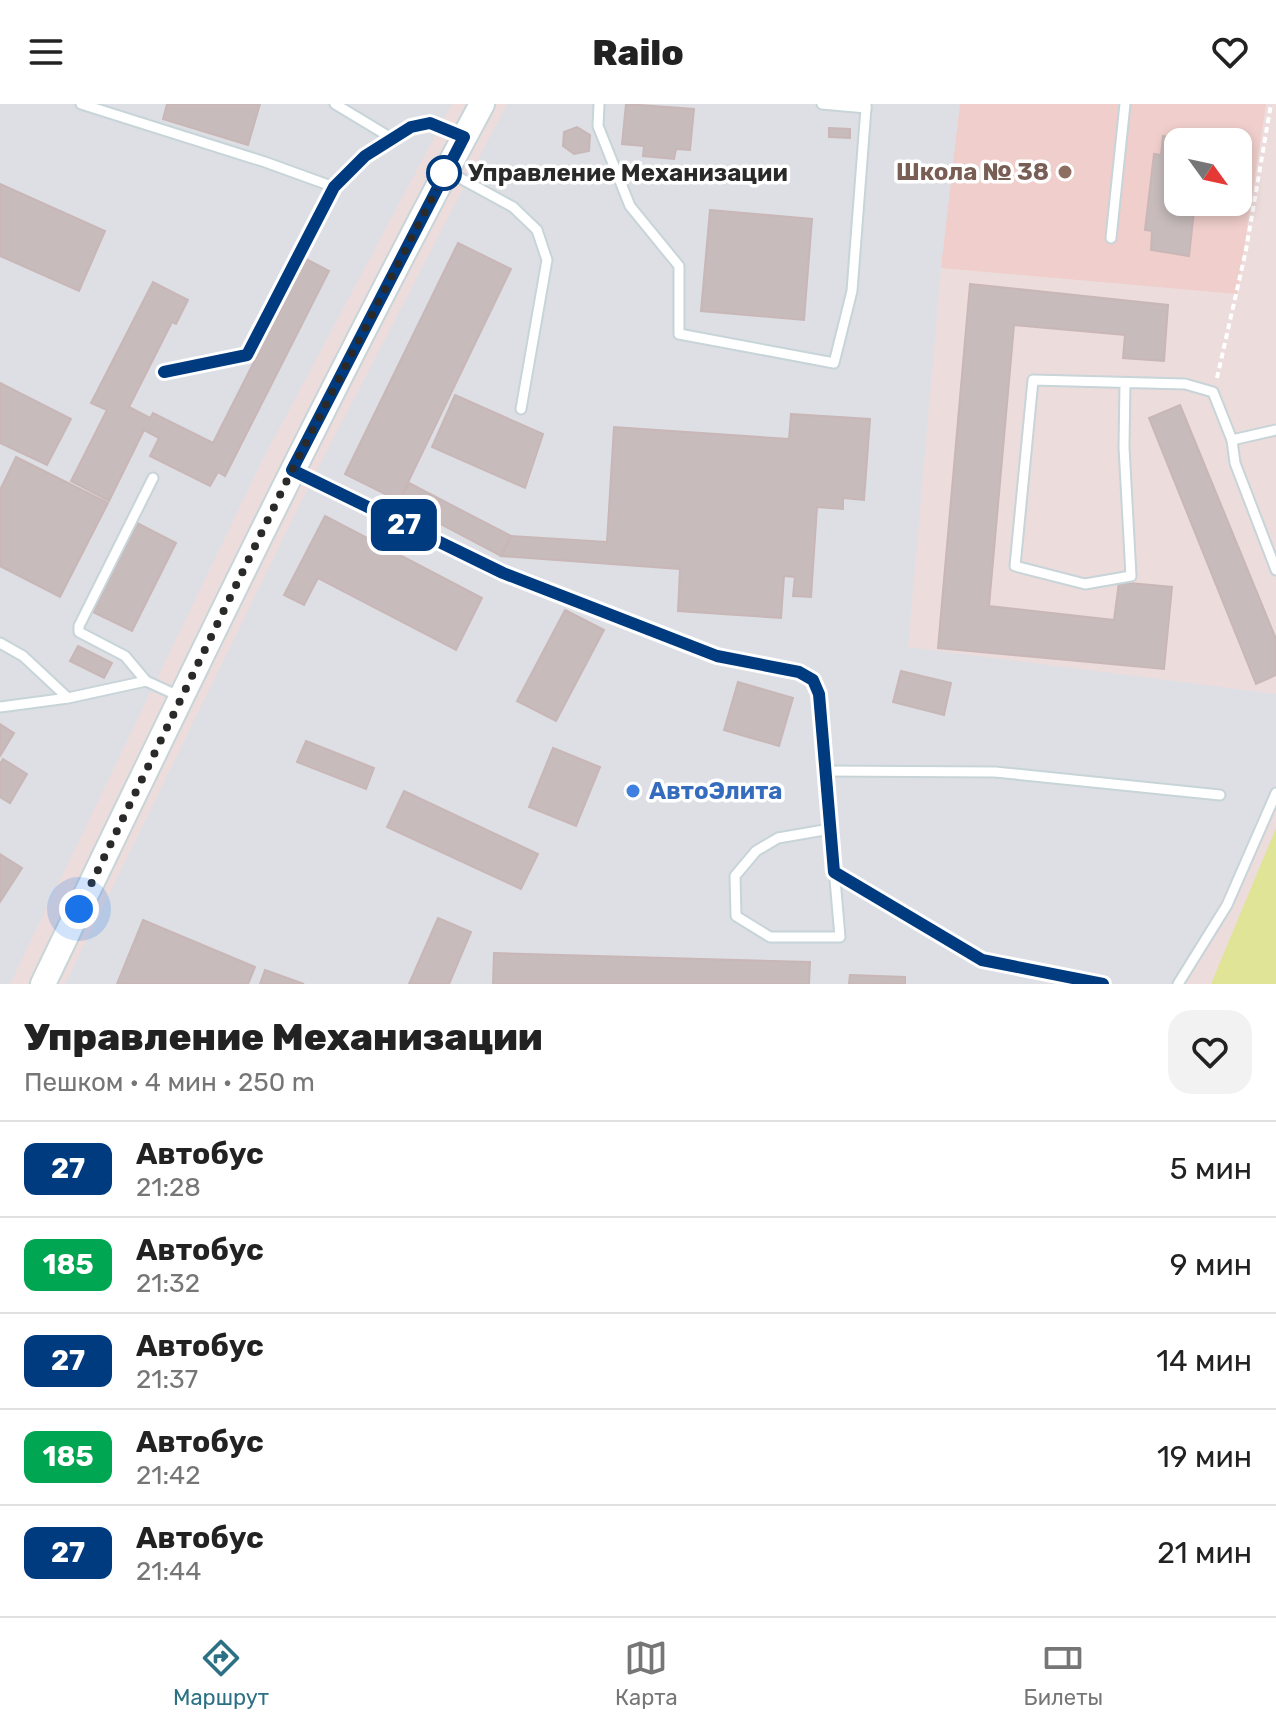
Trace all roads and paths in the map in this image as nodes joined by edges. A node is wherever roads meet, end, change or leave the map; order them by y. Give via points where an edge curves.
1 (81, 104) edge
2 (335, 104) edge
3 (482, 104) edge
4 (599, 104) edge
5 (822, 104) edge
6 (1125, 104) edge
7 (1271, 104) edge
8 (866, 106) edge
9 (464, 137) junction
10 (393, 139) junction
11 (446, 171) junction
12 (334, 187) junction
13 (1111, 238) dead end
14 (164, 372) dead end
15 (1125, 383) junction
16 (1213, 392) junction
17 (521, 409) dead end
18 (1276, 430) edge
19 (1232, 440) junction
20 (292, 470) junction
21 (153, 478) dead end
22 (1276, 570) edge
23 (0, 643) edge
24 (146, 681) junction
25 (181, 697) junction
26 (68, 698) junction
27 (0, 707) edge
28 (825, 771) junction
29 (1276, 793) edge
30 (1220, 795) dead end
31 (830, 829) junction
32 (834, 872) junction
33 (43, 984) edge
34 (1103, 984) edge
35 (1178, 984) edge

1 - 12 lane
2 - 10 lane
3 - 9 street
4 - 8 lane via 598,126 630,206 679,266 679,334 834,363 852,291
5 - 8 lane
6 - 13 lane
7 - 16 path via 1235,306
9 - 10 lane via 430,123
9 - 11 street
10 - 12 lane via 365,156
11 - 17 lane via 513,207 537,230 547,260
11 - 20 street
12 - 14 lane via 247,355
15 - 15 lane via 1033,380 1015,566 1085,584 1131,576
15 - 16 lane via 1185,384
16 - 19 lane
18 - 19 lane
19 - 22 lane via 1235,463
20 - 25 street
20 - 28 lane via 503,573 717,656 799,672 813,680 819,694
21 - 24 lane via 79,626 86,637 125,656
23 - 26 lane via 23,656
24 - 25 lane
24 - 26 lane
25 - 33 street
26 - 27 lane
28 - 30 lane via 995,772
28 - 31 lane
29 - 35 lane via 1227,905
31 - 32 lane
31 - 32 lane via 778,838 756,851 735,876 736,916 770,937 840,937
32 - 34 lane via 982,960

